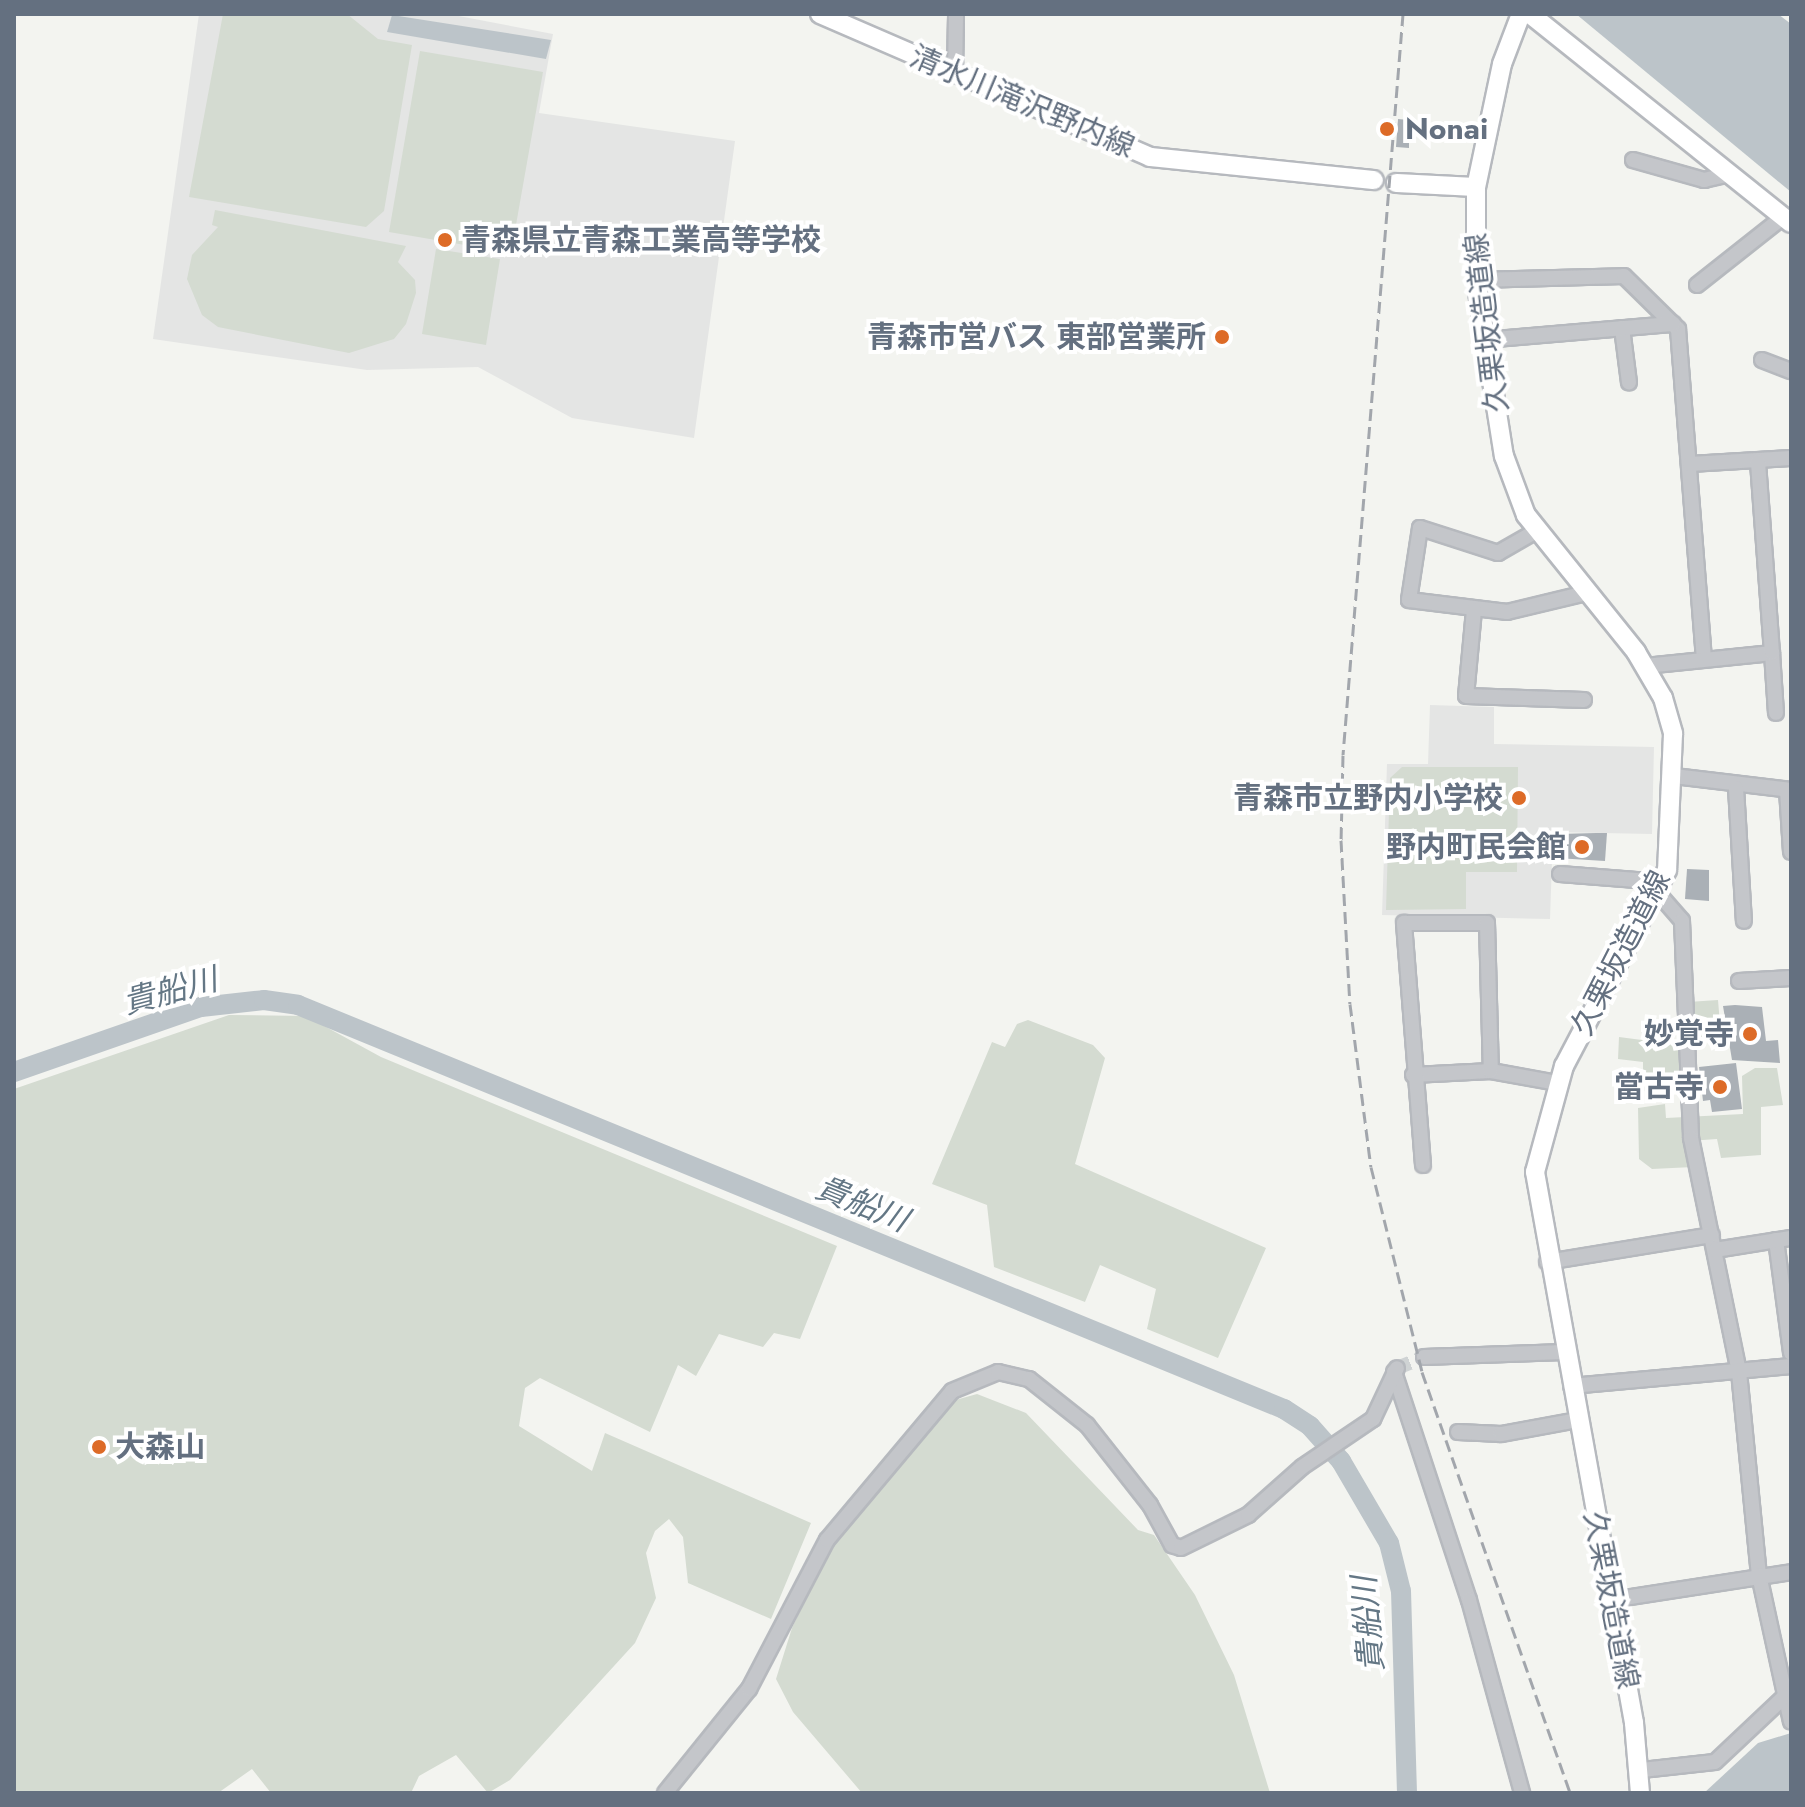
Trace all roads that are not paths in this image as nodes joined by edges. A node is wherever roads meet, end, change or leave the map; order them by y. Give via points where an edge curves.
1 (820, 14) edge
2 (956, 14) edge
3 (1521, 14) edge
4 (1530, 14) edge
5 (955, 73) junction
6 (1633, 160) dead end
7 (1731, 174) junction
8 (1374, 180) dead end
9 (1396, 183) dead end
10 (1476, 187) junction
11 (1787, 220) edge
12 (1476, 280) junction
13 (1697, 285) dead end
14 (1673, 324) junction
15 (1622, 328) junction
16 (1485, 340) junction
17 (1762, 360) dead end
18 (1791, 371) edge
19 (1629, 383) dead end
20 (1791, 458) edge
21 (1758, 462) junction
22 (1690, 464) junction
23 (1538, 530) junction
24 (1590, 592) junction
25 (1474, 610) junction
26 (1772, 653) junction
27 (1704, 658) junction
28 (1645, 666) junction
29 (1584, 700) dead end
30 (1776, 713) dead end
31 (1674, 776) junction
32 (1736, 788) junction
33 (1789, 790) edge
34 (1791, 852) edge
35 (1560, 874) dead end
36 (1660, 887) junction
37 (1744, 921) dead end
38 (1791, 978) edge
39 (1739, 981) dead end
40 (1491, 1071) junction
41 (1413, 1075) junction
42 (1558, 1083) junction
43 (1423, 1165) dead end
44 (1784, 1239) edge
45 (1714, 1243) junction
46 (1547, 1262) junction
47 (1564, 1352) junction
48 (1791, 1353) edge
49 (1424, 1357) tunnel mouth
50 (1791, 1366) edge
51 (1739, 1372) junction
52 (1571, 1386) junction
53 (1577, 1420) junction
54 (1458, 1432) dead end
55 (1791, 1572) edge
56 (1759, 1575) junction
57 (1611, 1600) junction
58 (1784, 1674) edge
59 (1789, 1710) edge
60 (1642, 1770) junction
61 (665, 1793) edge
62 (1522, 1793) edge
63 (1641, 1793) edge

1 - 5 main road, 清水川滝沢野内線
2 - 5 street
3 - 10 main road, 久栗坂造道線 via 1502,64
4 - 7 main road
5 - 8 main road, 清水川滝沢野内線 via 1150,157
6 - 7 street via 1704,180
7 - 11 main road
9 - 10 main road
10 - 12 main road, 久栗坂造道線
11 - 13 street
12 - 14 street via 1624,276
12 - 16 main road, 久栗坂造道線
14 - 15 street
14 - 22 street
15 - 16 street
15 - 19 street
16 - 23 main road, 久栗坂造道線 via 1504,456 1516,495
17 - 18 street
20 - 21 street
21 - 22 street
21 - 26 street
22 - 27 street
23 - 24 main road, 久栗坂造道線
23 - 25 street via 1498,553 1420,528 1409,600
24 - 25 street via 1522,611
24 - 28 main road, 久栗坂造道線
25 - 29 street via 1466,696
26 - 27 street
26 - 30 street
27 - 28 street
28 - 31 main road, 久栗坂造道線 via 1667,710
31 - 32 street
31 - 36 main road, 久栗坂造道線
32 - 33 street
32 - 37 street
33 - 34 street
35 - 36 street
36 - 42 main road, 久栗坂造道線
36 - 45 street via 1682,921 1691,1138
38 - 39 street
40 - 41 street
40 - 41 street via 1487,923 1404,923
40 - 42 street
41 - 43 street
42 - 46 main road, 久栗坂造道線 via 1535,1159
44 - 45 street
44 - 48 street
45 - 46 street
45 - 51 street
46 - 47 main road, 久栗坂造道線
47 - 49 street
47 - 52 main road, 久栗坂造道線
50 - 51 street
51 - 52 street
51 - 56 street
52 - 53 main road, 久栗坂造道線
53 - 54 street via 1501,1434
53 - 57 main road, 久栗坂造道線
55 - 56 street
56 - 57 street
56 - 58 street
57 - 60 main road, 久栗坂造道線
58 - 59 street
59 - 60 street via 1715,1762
60 - 63 main road, 久栗坂造道線
61 - 62 street via 756,1678 827,1540 952,1391 998,1372 1029,1379 1087,1425 1150,1505 1172,1545 1181,1548 1248,1515 1373,1419 1395,1370 1469,1600

